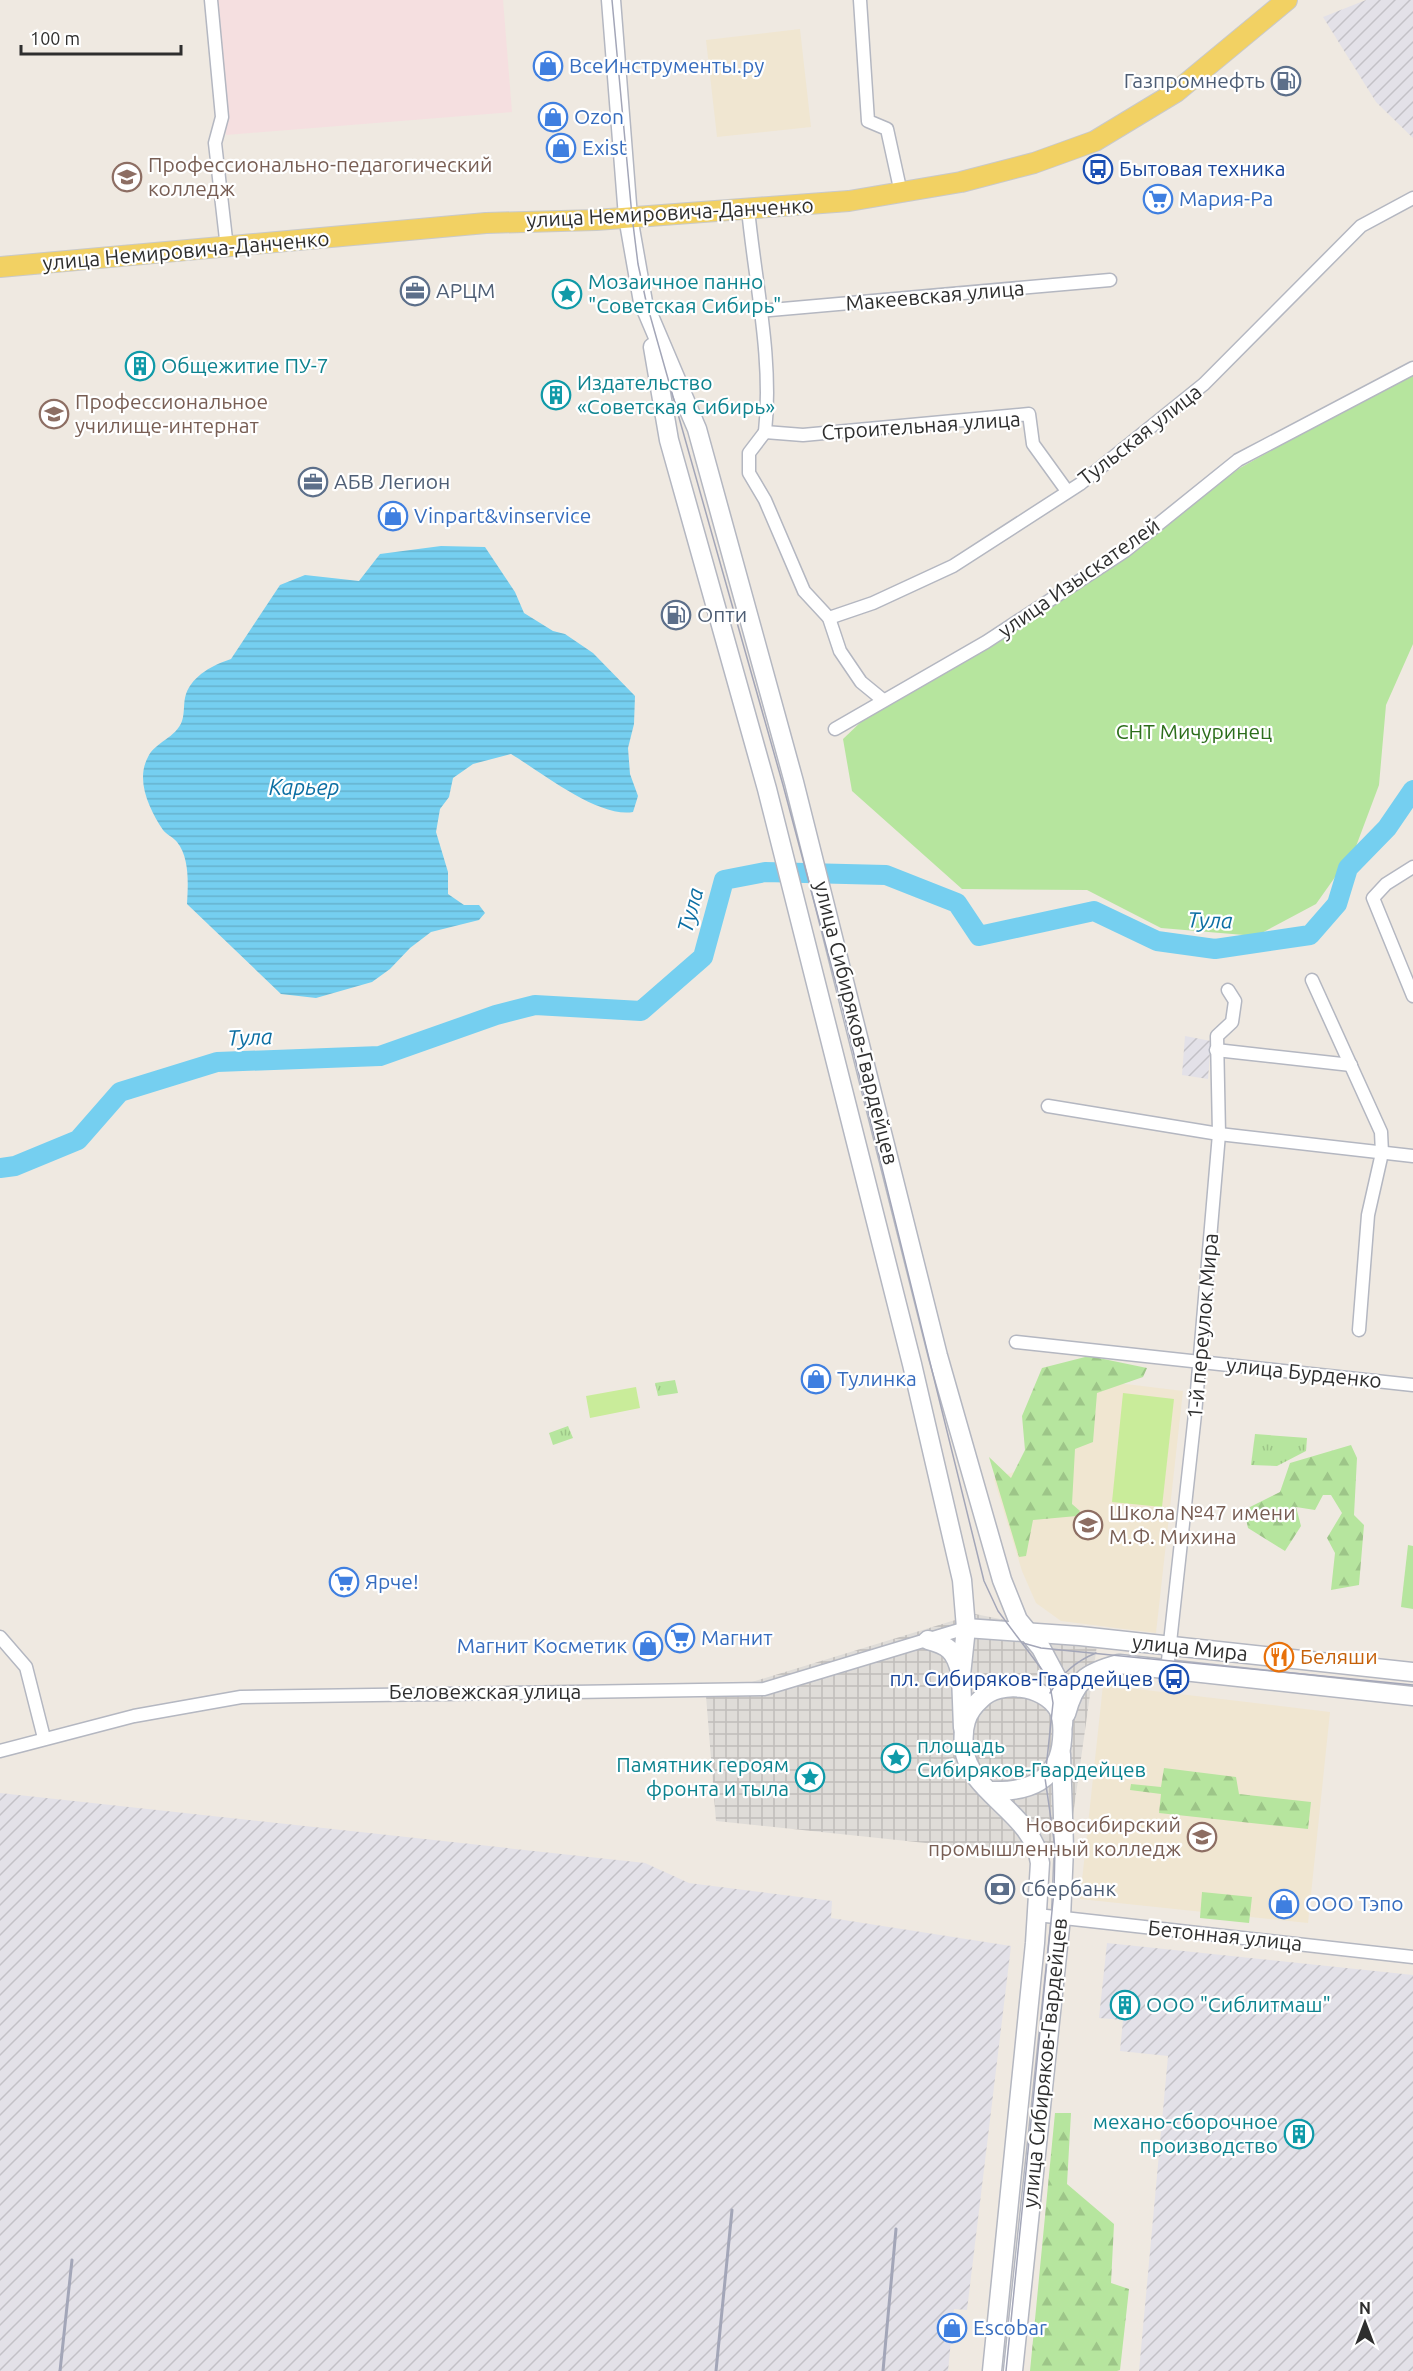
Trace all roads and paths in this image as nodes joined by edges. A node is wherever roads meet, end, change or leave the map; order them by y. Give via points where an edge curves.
1 (211, 0) edge
2 (610, 0) edge
3 (860, 0) edge
4 (1287, 0) edge
5 (901, 193) junction
6 (1413, 198) edge
7 (748, 208) junction
8 (628, 217) junction
9 (227, 248) junction
10 (0, 267) edge
11 (1110, 280) dead end
12 (760, 311) junction
13 (648, 318) junction
14 (1413, 368) edge
15 (765, 432) junction
16 (1066, 491) junction
17 (829, 618) junction
18 (883, 700) junction
19 (835, 729) dead end
20 (1413, 867) edge
21 (1312, 980) dead end
22 (1412, 988) edge
23 (1228, 990) dead end
24 (1216, 1050) junction
25 (1351, 1065) junction
26 (1048, 1106) dead end
27 (1220, 1134) junction
28 (1382, 1153) junction
29 (1413, 1156) edge
30 (1359, 1330) dead end
31 (1016, 1342) dead end
32 (1199, 1362) junction
33 (1413, 1385) edge
34 (966, 1628) junction
35 (1027, 1631) junction
36 (0, 1638) edge
37 (928, 1640) junction
38 (1170, 1646) junction
39 (1167, 1670) junction
40 (1413, 1672) edge
41 (961, 1675) junction
42 (1413, 1696) edge
43 (1063, 1725) junction
44 (963, 1728) junction
45 (44, 1738) junction
46 (0, 1751) edge
47 (1061, 1753) junction
48 (991, 1791) junction
49 (1037, 1915) junction
50 (1061, 1918) junction
51 (1413, 1956) edge
52 (1003, 2259) junction
53 (1024, 2261) junction
54 (992, 2371) edge
55 (1014, 2371) edge

1 - 9 street via 222,117 215,143
2 - 8 main road, улица Сибиряков-Гвардейцев
3 - 5 street via 868,121 887,129
4 - 5 main road, улица Немировича-Данченко via 1176,92 1095,141 1019,167
5 - 7 main road, улица Немировича-Данченко
6 - 16 street, Тульская улица via 1360,226 1204,384 1080,484
7 - 8 main road, улица Немировича-Данченко
7 - 12 street
8 - 9 main road, улица Немировича-Данченко via 486,223
8 - 13 main road, улица Сибиряков-Гвардейцев
9 - 10 main road, улица Немировича-Данченко
11 - 12 street, Макеевская улица
12 - 15 street
13 - 34 main road, улица Сибиряков-Гвардейцев via 669,440 767,789 914,1375 962,1580
13 - 35 main road, улица Сибиряков-Гвардейцев via 697,429 852,1004 938,1356 1006,1592
14 - 18 street, улица Изыскателей via 1238,459 1125,551 986,642
15 - 16 street, Строительная улица via 803,435 1029,414 1033,444
15 - 17 street via 749,453 749,473 765,500 804,591
16 - 17 street, Тульская улица via 953,566 873,603
17 - 18 street via 840,651 861,682
18 - 19 street, улица Изыскателей
20 - 22 street via 1386,884 1373,898
21 - 25 street
23 - 24 street, 1-й переулок Мира via 1235,1001 1232,1022 1217,1036
24 - 25 street
24 - 27 street, 1-й переулок Мира
25 - 28 street via 1381,1132
26 - 27 street
27 - 28 street
27 - 32 street, 1-й переулок Мира
28 - 29 street
28 - 30 street via 1368,1215
31 - 32 street, улица Бурденко
32 - 33 street, улица Бурденко
32 - 38 street, 1-й переулок Мира
34 - 35 main road, улица Мира
34 - 37 street, Беловежская улица
34 - 41 main road, улица Сибиряков-Гвардейцев
35 - 38 main road, улица Мира
35 - 43 main road, улица Сибиряков-Гвардейцев via 1049,1661 1061,1687
36 - 45 street via 26,1667
37 - 41 main road via 947,1644 957,1657
37 - 45 street, Беловежская улица via 764,1689 241,1696
38 - 39 street, 1-й переулок Мира
38 - 40 main road, улица Мира
39 - 42 main road, улица Мира
39 - 43 main road, улица Мира via 1119,1664 1100,1669 1083,1678 1071,1695
41 - 44 main road, улица Сибиряков-Гвардейцев
43 - 44 main road via 1053,1703 1031,1689 1010,1687 987,1693 969,1709
43 - 47 main road
44 - 48 main road via 970,1767
45 - 46 street, Беловежская улица
47 - 48 main road via 1053,1770 1039,1782 1011,1792
47 - 50 main road, улица Сибиряков-Гвардейцев
48 - 49 main road, улица Сибиряков-Гвардейцев via 1024,1827 1038,1850
49 - 50 street, Бетонная улица
49 - 52 main road, улица Сибиряков-Гвардейцев
50 - 51 street, Бетонная улица
50 - 53 main road, улица Сибиряков-Гвардейцев
52 - 53 main road
52 - 54 main road, улица Сибиряков-Гвардейцев
53 - 55 main road, улица Сибиряков-Гвардейцев

